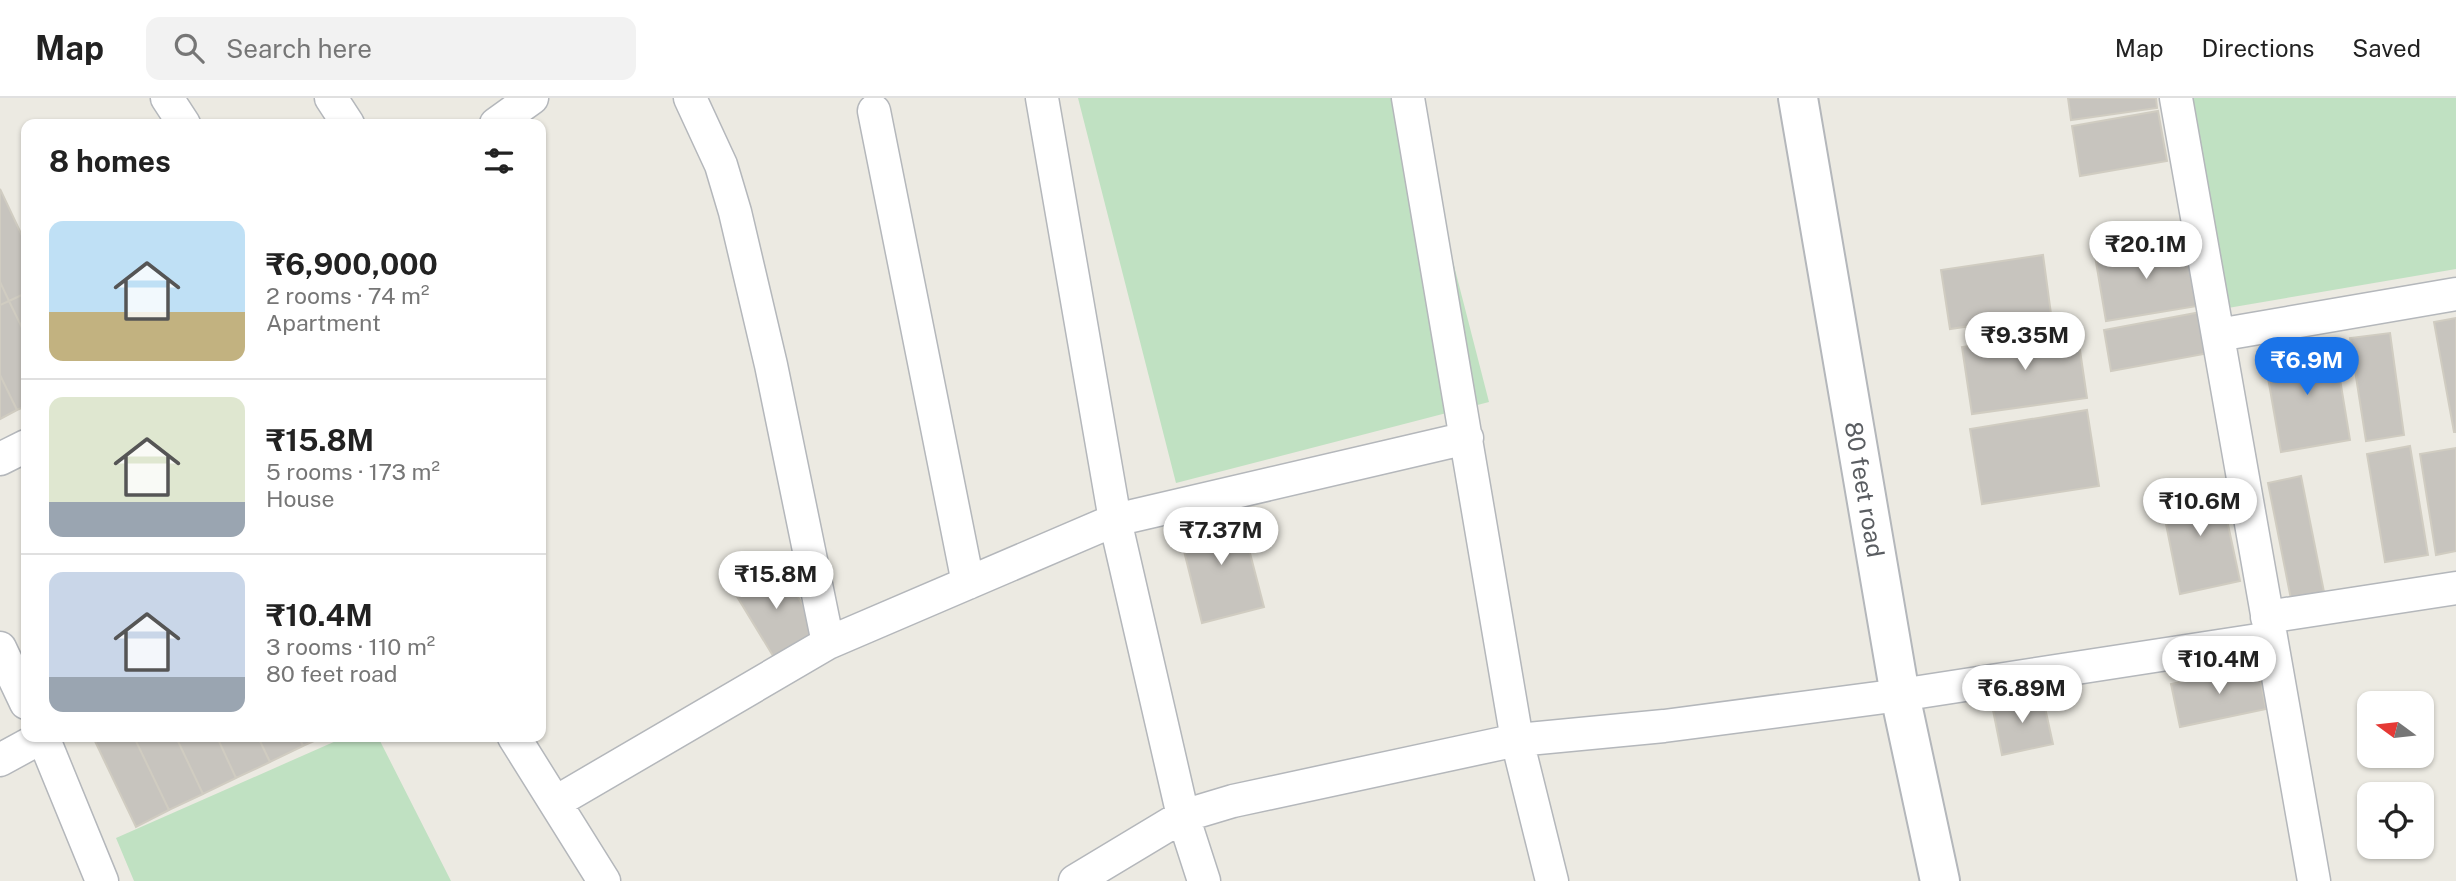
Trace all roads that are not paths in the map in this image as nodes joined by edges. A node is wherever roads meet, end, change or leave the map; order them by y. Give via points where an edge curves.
1 (167, 98) edge
2 (331, 98) edge
3 (532, 98) edge
4 (690, 98) edge
5 (1042, 98) edge
6 (1408, 98) edge
7 (1798, 98) edge
8 (2176, 98) edge
9 (874, 111) dead end
10 (494, 115) edge
11 (181, 119) edge
12 (345, 119) edge
13 (2456, 294) edge
14 (2218, 335) junction
15 (1467, 438) junction
16 (21, 448) edge
17 (0, 458) edge
18 (1115, 520) junction
19 (968, 583) junction
20 (2456, 588) edge
21 (2269, 628) junction
22 (828, 643) junction
23 (0, 649) edge
24 (21, 693) edge
25 (1900, 695) junction
26 (1517, 740) junction
27 (34, 742) edge
28 (45, 742) edge
29 (517, 742) edge
30 (0, 760) edge
31 (556, 802) junction
32 (1183, 816) junction
33 (102, 881) edge
34 (604, 881) edge
35 (1075, 881) edge
36 (1204, 881) edge
37 (1552, 881) edge
38 (1940, 881) edge
39 (2314, 881) edge

1 - 11 street
2 - 12 street
3 - 10 street
4 - 22 street via 735,212
5 - 18 street
6 - 15 street
7 - 25 street, 80 feet road
8 - 14 street
9 - 19 street
13 - 14 street
14 - 21 street
15 - 18 street
15 - 26 street
16 - 17 street
18 - 19 street
18 - 32 street
19 - 22 street
20 - 21 street
21 - 25 street
21 - 39 street
22 - 31 street
23 - 24 street
25 - 26 street
25 - 38 street, 80 feet road
26 - 32 street via 1233,801
26 - 37 street
27 - 30 street
28 - 33 street
29 - 31 street
31 - 34 street
32 - 35 street
32 - 36 street

